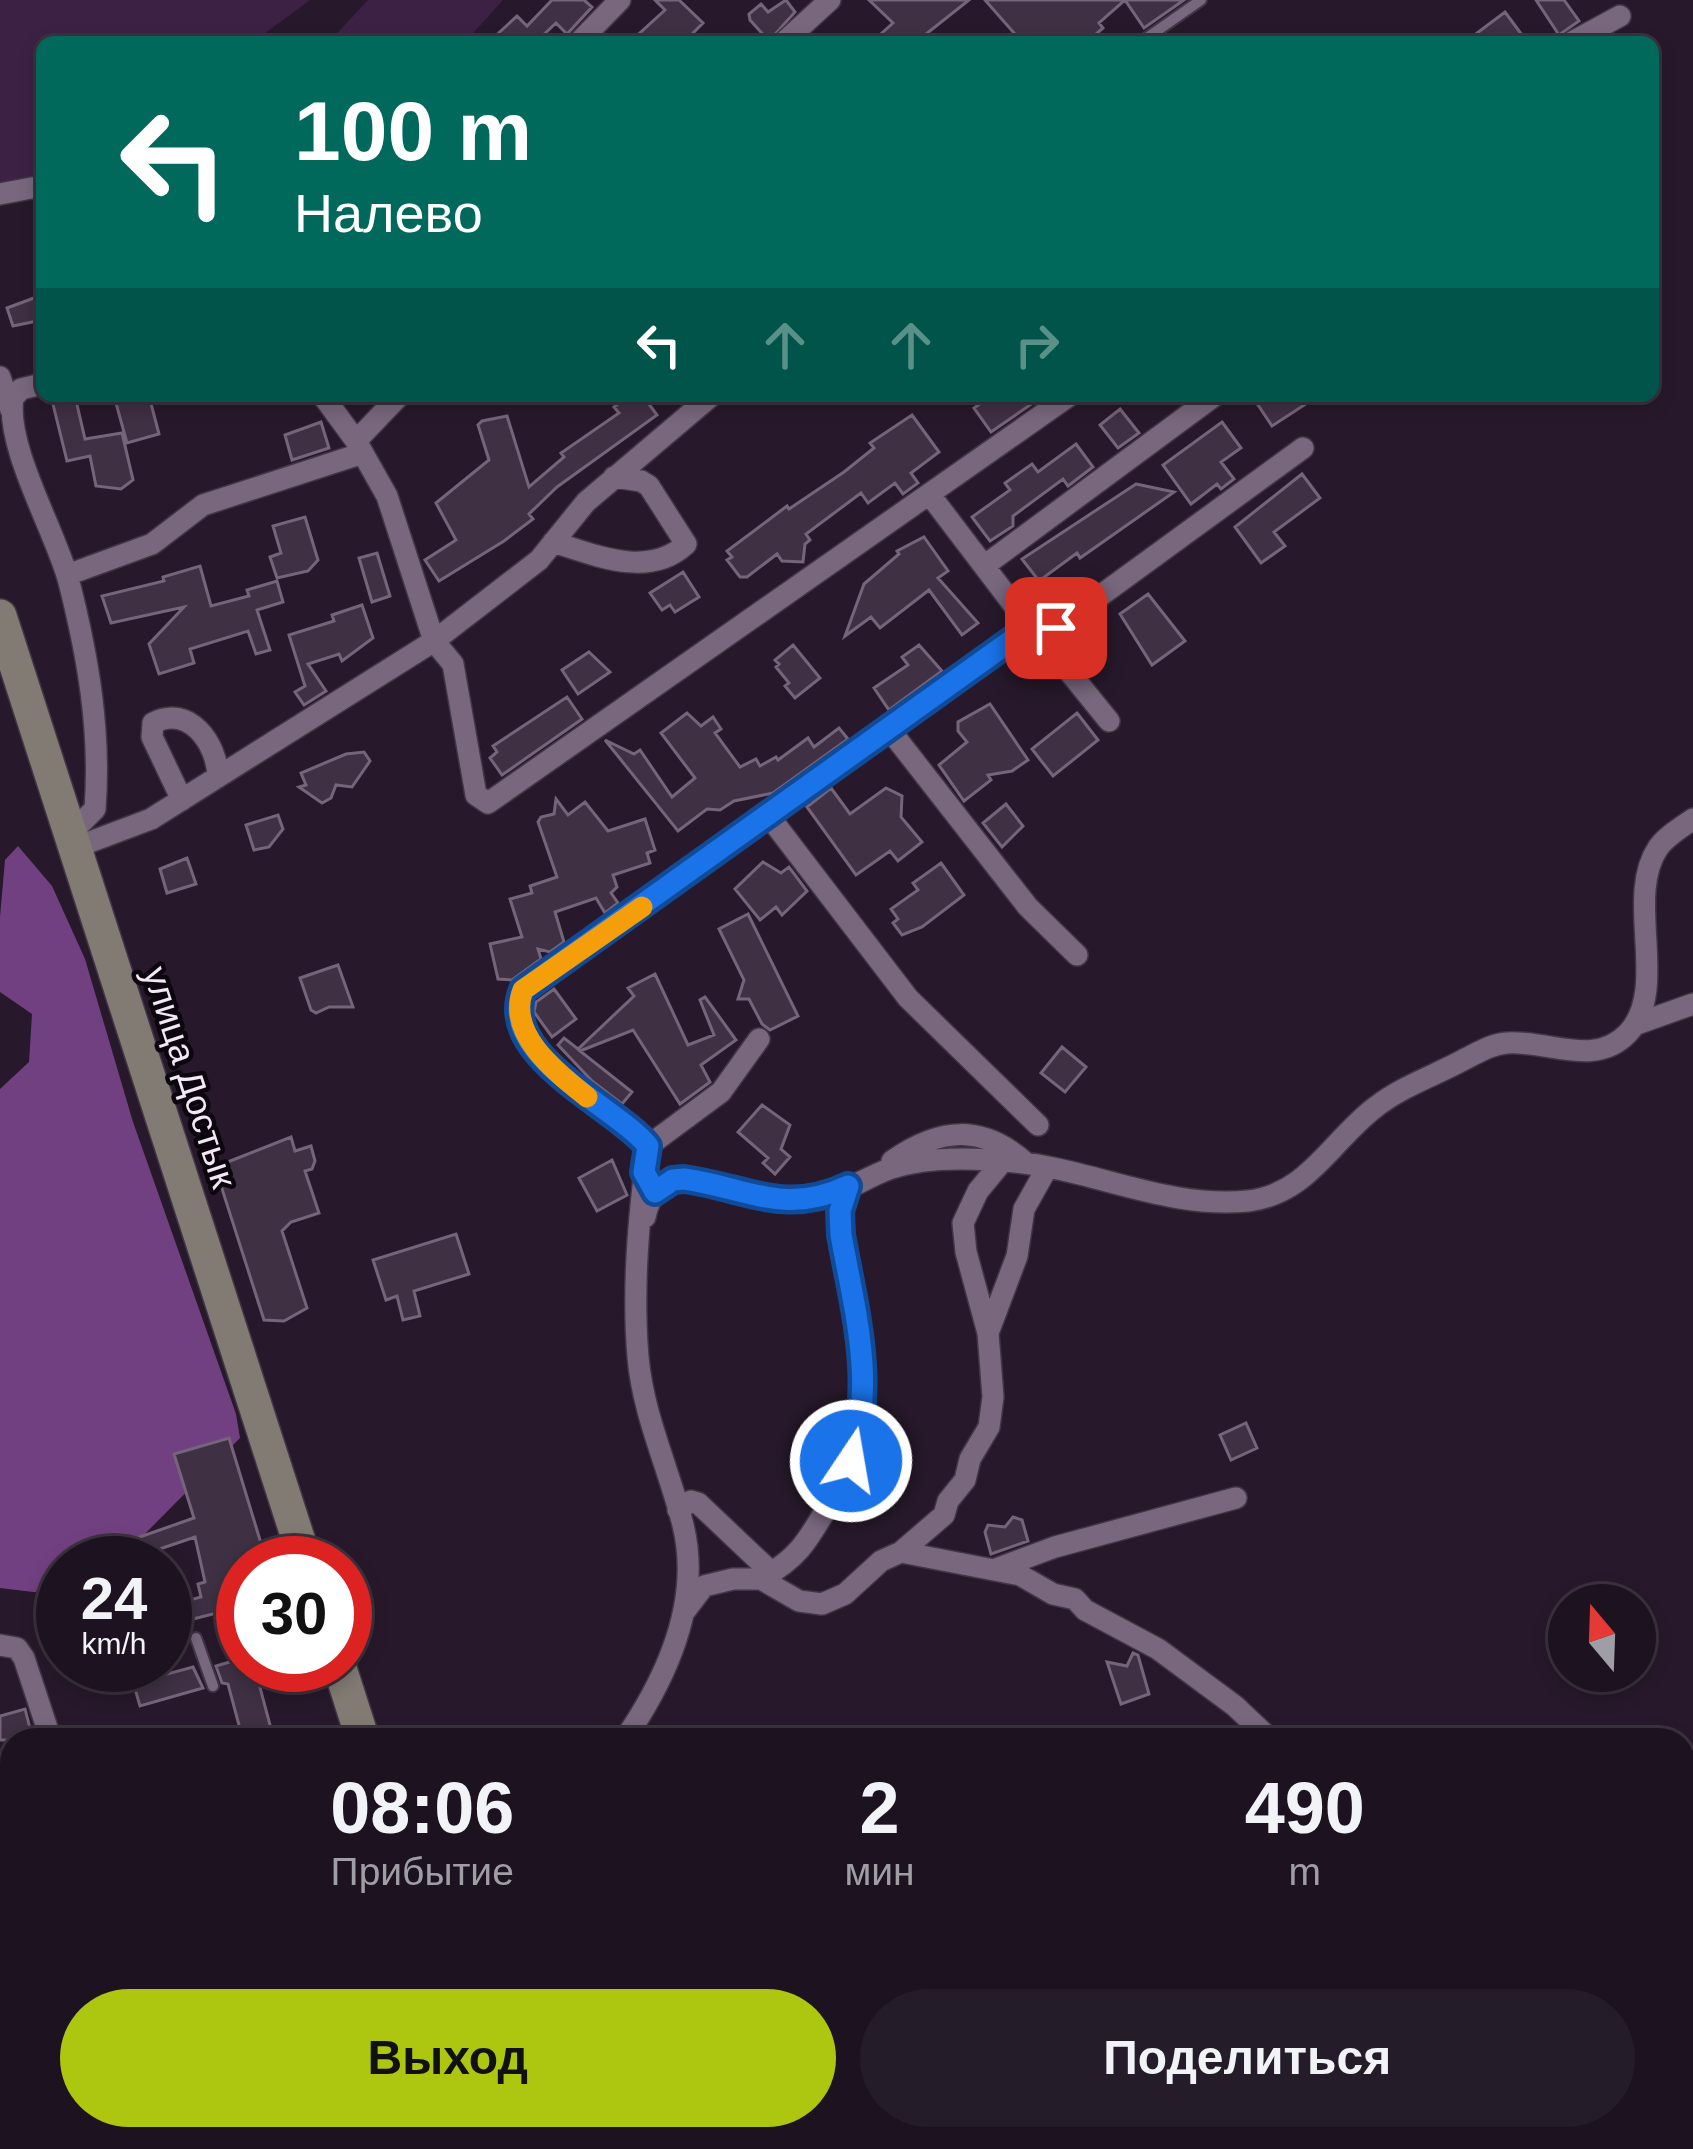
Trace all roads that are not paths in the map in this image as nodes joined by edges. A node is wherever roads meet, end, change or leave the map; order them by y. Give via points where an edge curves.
1 (620, 0) edge
2 (830, 0) edge
3 (1201, 0) edge
4 (1620, 16) dead end
5 (584, 36) edge
6 (791, 36) edge
7 (1150, 36) edge
8 (1583, 36) edge
9 (36, 187) edge
10 (0, 194) edge
11 (0, 377) edge
12 (36, 385) edge
13 (327, 402) edge
14 (394, 402) edge
15 (704, 402) edge
16 (1061, 402) edge
17 (1206, 402) edge
18 (11, 410) junction
19 (360, 447) junction
20 (1303, 448) dead end
21 (614, 477) junction
22 (929, 495) junction
23 (554, 542) junction
24 (984, 566) junction
25 (67, 575) junction
26 (0, 616) edge
27 (1032, 634) junction
28 (434, 641) junction
29 (1109, 721) dead end
30 (889, 729) junction
31 (218, 777) junction
32 (182, 800) junction
33 (768, 815) junction
34 (1693, 819) edge
35 (82, 840) junction
36 (1077, 955) dead end
37 (1693, 1004) edge
38 (1634, 1024) junction
39 (758, 1039) dead end
40 (1039, 1125) dead end
41 (648, 1146) junction
42 (1002, 1162) junction
43 (1037, 1166) junction
44 (649, 1182) junction
45 (858, 1182) junction
46 (988, 1334) junction
47 (1236, 1498) dead end
48 (678, 1510) junction
49 (298, 1536) edge
50 (901, 1552) junction
51 (995, 1569) junction
52 (766, 1576) junction
53 (682, 1616) junction
54 (196, 1638) dead end
55 (0, 1645) edge
56 (212, 1687) dead end
57 (348, 1692) edge
58 (47, 1728) edge
59 (359, 1728) edge
60 (631, 1728) edge
61 (1258, 1728) edge

1 - 5 street
2 - 6 street
3 - 7 lane
4 - 8 street
9 - 10 street
11 - 18 street
12 - 18 street via 21,388
13 - 19 street
14 - 19 street
15 - 21 street
16 - 22 street
17 - 24 street
18 - 25 street
19 - 25 street via 203,505 152,544
19 - 28 street via 387,496
20 - 27 street
21 - 23 street
21 - 23 street via 649,486 686,544 671,555 621,563
22 - 24 street
22 - 28 street via 488,803 476,795 453,664
23 - 28 street
24 - 27 street
25 - 35 street via 97,728 95,809
26 - 35 main road, улица Достык
27 - 29 street
27 - 30 street
28 - 31 street
30 - 33 street
30 - 36 street via 1028,908
31 - 32 street
31 - 32 street via 218,762 196,728 179,716 154,723 152,737
32 - 35 street via 151,819
33 - 40 street via 908,998
33 - 41 street via 519,998 530,1042
34 - 38 street via 1659,846 1647,872 1648,971
35 - 49 main road, улица Достык
37 - 38 street
38 - 43 street via 1609,1049 1487,1048 1384,1101 1278,1195 1194,1202
39 - 41 street via 721,1092
41 - 44 street
42 - 43 street
42 - 45 street via 936,1161
42 - 46 street via 963,1223
43 - 45 street via 981,1134 956,1135 900,1155
43 - 46 street
44 - 45 street via 684,1179 808,1202
44 - 48 street via 638,1355
45 - 52 street via 840,1211 865,1386 863,1425 812,1535
46 - 50 street via 989,1427 944,1515
47 - 51 street
48 - 52 street via 698,1502
48 - 53 street via 687,1550
50 - 51 street
50 - 52 street via 823,1604 799,1601
51 - 61 street via 1075,1599 1158,1649
52 - 53 street via 704,1586
53 - 60 street via 658,1685
54 - 56 lane
55 - 58 street via 24,1658
57 - 59 main road

